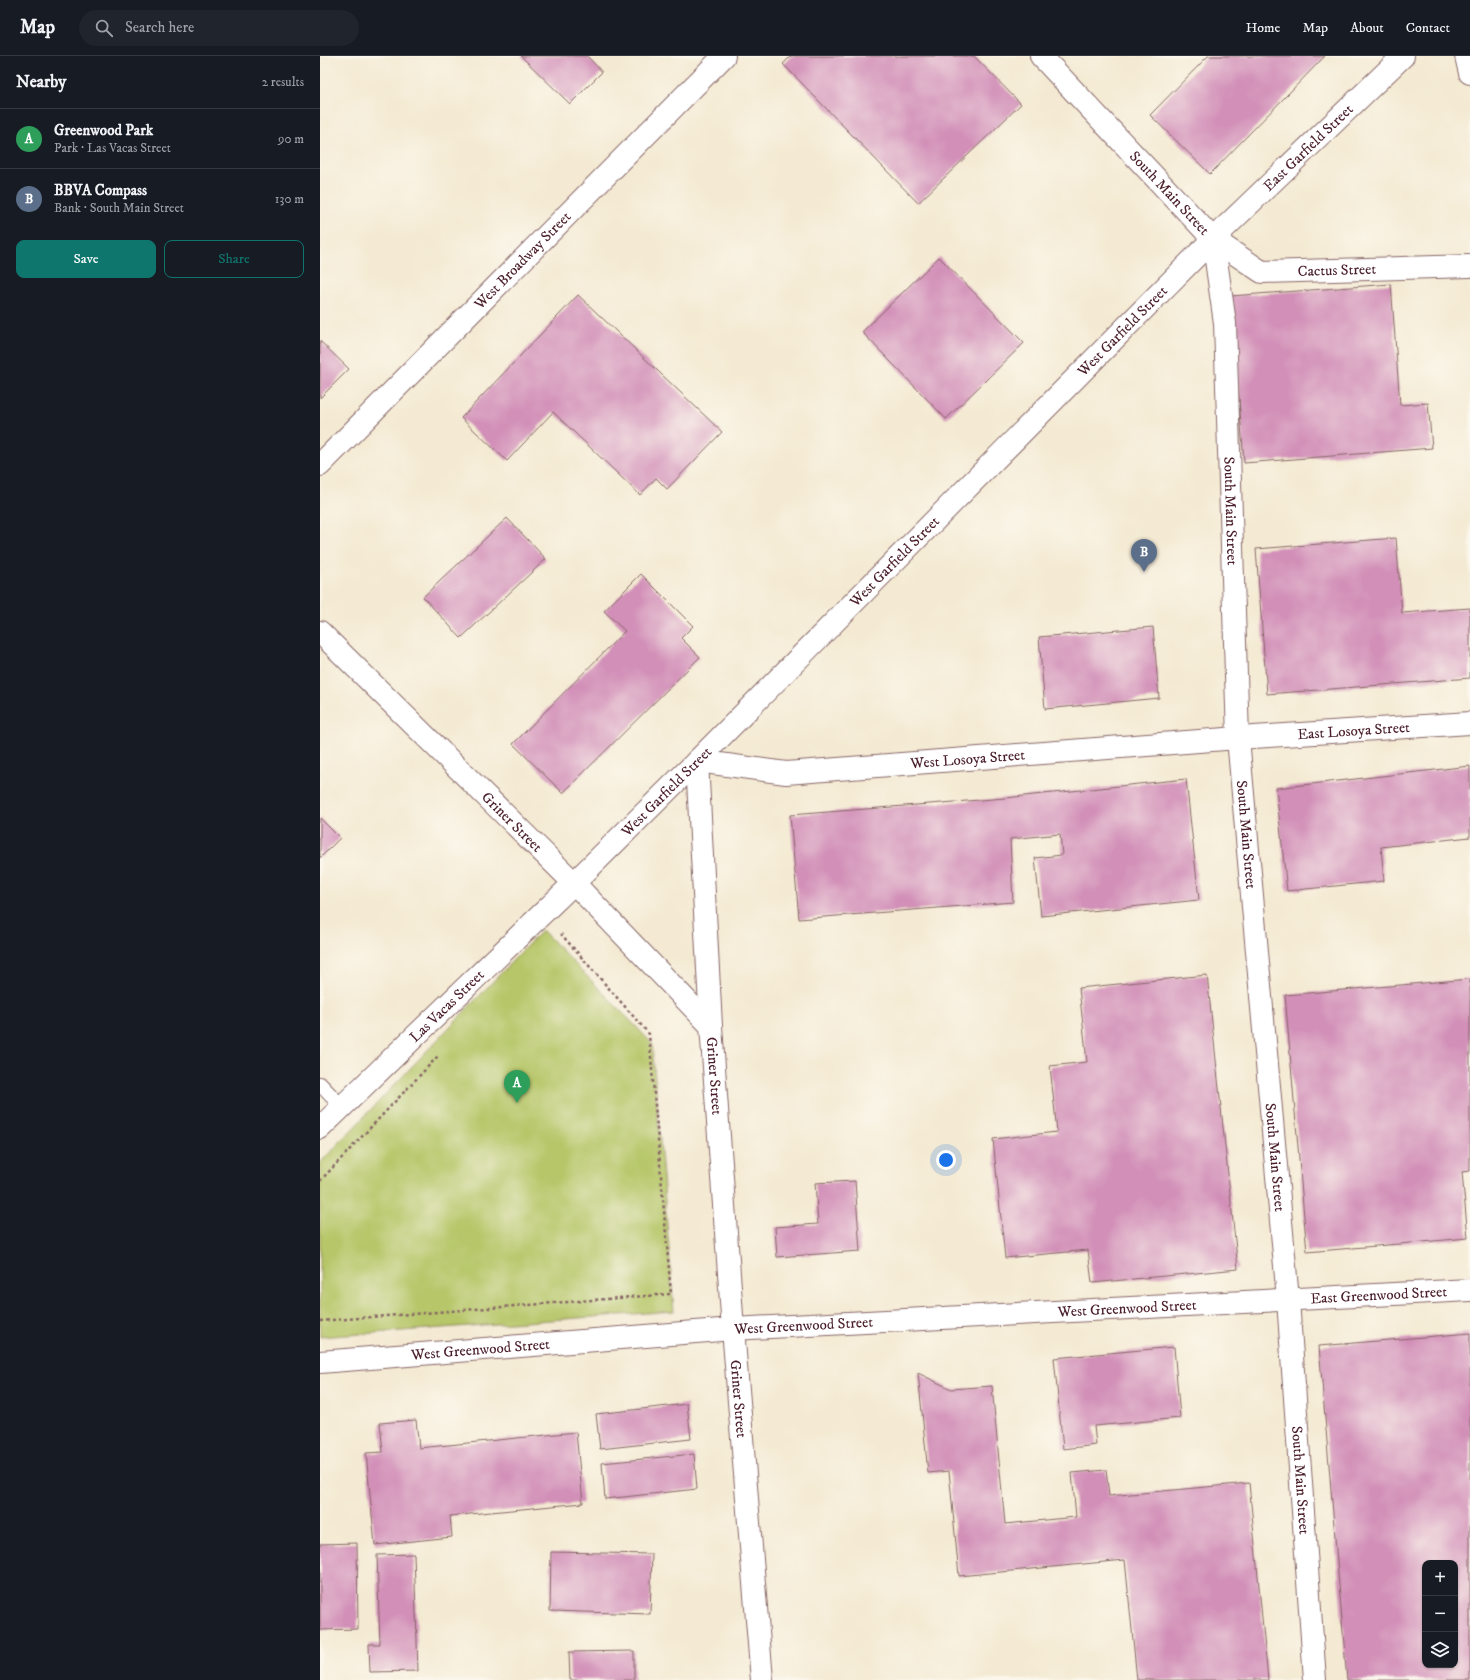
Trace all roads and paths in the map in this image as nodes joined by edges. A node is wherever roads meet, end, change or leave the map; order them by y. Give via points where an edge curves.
1 (724, 56) edge
2 (1041, 56) edge
3 (1403, 56) edge
4 (1466, 56) edge
5 (1470, 74) edge
6 (1213, 239) junction
7 (1470, 266) edge
8 (320, 465) edge
9 (320, 632) edge
10 (1470, 723) edge
11 (1238, 738) junction
12 (697, 761) junction
13 (574, 883) junction
14 (557, 929) dead end
15 (711, 1026) junction
16 (444, 1049) dead end
17 (320, 1084) edge
18 (342, 1107) junction
19 (320, 1128) edge
20 (320, 1181) edge
21 (1470, 1290) edge
22 (1288, 1300) junction
23 (320, 1322) edge
24 (733, 1329) junction
25 (320, 1362) edge
26 (762, 1680) edge
27 (1315, 1680) edge

1 - 8 street, West Broadway Street
2 - 6 street, South Main Street
3 - 6 street, East Garfield Street
4 - 5 street
6 - 7 street, Cactus Street via 1262,272
6 - 11 street, South Main Street via 1225,323
6 - 12 street, West Garfield Street
9 - 13 street, Griner Street
10 - 11 street, East Losoya Street
11 - 12 street, West Losoya Street via 786,773
11 - 22 street, South Main Street
12 - 13 street, West Garfield Street
12 - 15 street
13 - 15 street, Griner Street
13 - 18 street, Las Vacas Street
14 - 23 path via 649,1034 671,1294
15 - 24 street, Griner Street
16 - 20 path
17 - 18 lane
18 - 19 street, Las Vacas Street
21 - 22 street, East Greenwood Street
22 - 24 street, West Greenwood Street
22 - 27 street, South Main Street
24 - 25 street, West Greenwood Street
24 - 26 street, Griner Street

